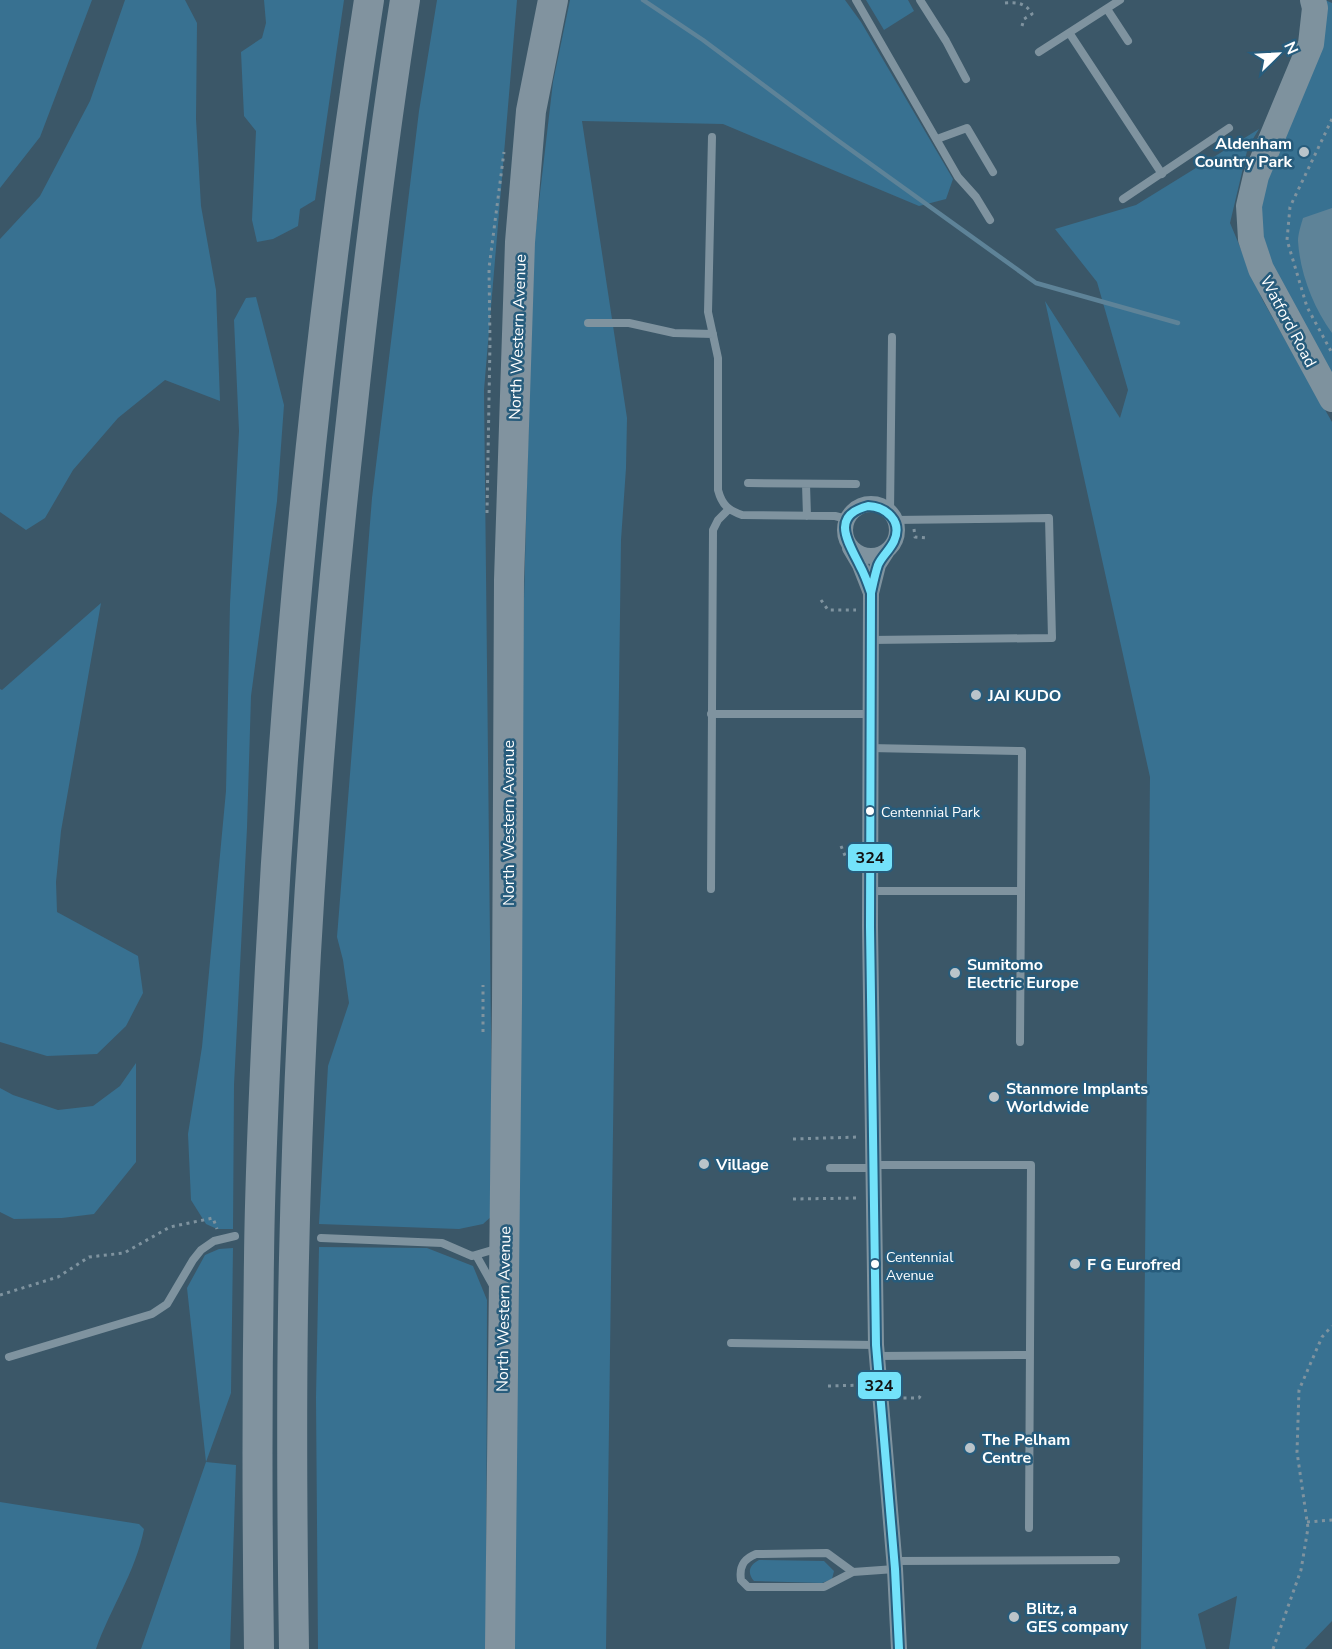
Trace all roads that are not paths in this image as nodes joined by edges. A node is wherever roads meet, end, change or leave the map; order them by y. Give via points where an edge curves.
1 (369, 0) edge
2 (405, 0) edge
3 (553, 0) edge
4 (856, 0) edge
5 (920, 0) edge
6 (1120, 0) edge
7 (1313, 0) edge
8 (1107, 9) junction
9 (1070, 34) junction
10 (1128, 41) dead end
11 (1039, 52) dead end
12 (966, 79) dead end
13 (1229, 128) dead end
14 (712, 137) dead end
15 (937, 139) junction
16 (993, 172) dead end
17 (1162, 174) junction
18 (1123, 199) dead end
19 (990, 220) dead end
20 (588, 323) dead end
21 (713, 334) junction
22 (892, 337) dead end
23 (1332, 399) edge
24 (748, 483) dead end
25 (806, 483) junction
26 (855, 483) dead end
27 (728, 510) junction
28 (807, 516) junction
29 (892, 516) junction
30 (847, 519) junction
31 (850, 546) junction
32 (887, 551) junction
33 (871, 593) junction
34 (870, 640) junction
35 (711, 714) junction
36 (871, 714) junction
37 (870, 748) junction
38 (711, 889) dead end
39 (870, 891) junction
40 (1020, 891) junction
41 (1020, 1042) dead end
42 (873, 1166) junction
43 (830, 1168) dead end
44 (235, 1236) dead end
45 (321, 1238) dead end
46 (490, 1251) junction
47 (731, 1343) dead end
48 (877, 1350) junction
49 (1030, 1355) junction
50 (9, 1357) dead end
51 (1029, 1528) dead end
52 (1116, 1560) dead end
53 (894, 1565) junction
54 (853, 1572) junction
55 (259, 1649) edge
56 (294, 1649) edge
57 (500, 1649) edge
58 (899, 1649) edge

1 - 55 highway via 309,466 280,791 259,1256
2 - 56 highway via 354,389 315,815 294,1260
3 - 46 highway, North Western Avenue via 531,111 520,242 509,580 507,1003
4 - 15 lane
5 - 12 lane
6 - 8 lane
7 - 23 main road, Watford Road via 1311,44 1256,176 1249,206 1251,239 1261,269
8 - 9 lane
8 - 10 lane
9 - 11 lane
9 - 17 lane
13 - 17 lane
14 - 21 lane via 708,312
15 - 16 lane via 967,128
15 - 19 lane via 958,177
17 - 18 lane
20 - 21 lane via 629,323 674,333
21 - 27 lane via 718,358 718,490
22 - 29 lane
24 - 25 lane
25 - 26 lane
25 - 28 lane
27 - 28 lane via 742,515
27 - 35 lane via 713,530
28 - 30 lane
29 - 30 street via 883,507 867,505
29 - 32 street via 896,537
29 - 34 lane via 1049,518 1052,638
30 - 31 street via 845,533
31 - 32 street via 871,557
31 - 33 street
32 - 33 street via 878,565
33 - 34 street
34 - 36 street
35 - 36 lane
35 - 38 lane
36 - 37 street
37 - 39 street
37 - 40 lane via 1022,751
39 - 40 lane
39 - 42 street
40 - 41 lane
42 - 43 lane
42 - 48 street
42 - 49 lane via 1031,1165
44 - 50 lane via 214,1241 201,1250 167,1304 152,1314
45 - 46 lane via 442,1242 472,1256
46 - 57 highway, North Western Avenue via 503,1305
47 - 48 lane
48 - 49 lane
48 - 53 street
49 - 51 lane
52 - 53 lane
53 - 54 lane
53 - 58 street
54 - 54 lane via 824,1587 748,1587 741,1580 740,1570 747,1558 756,1554 827,1553

